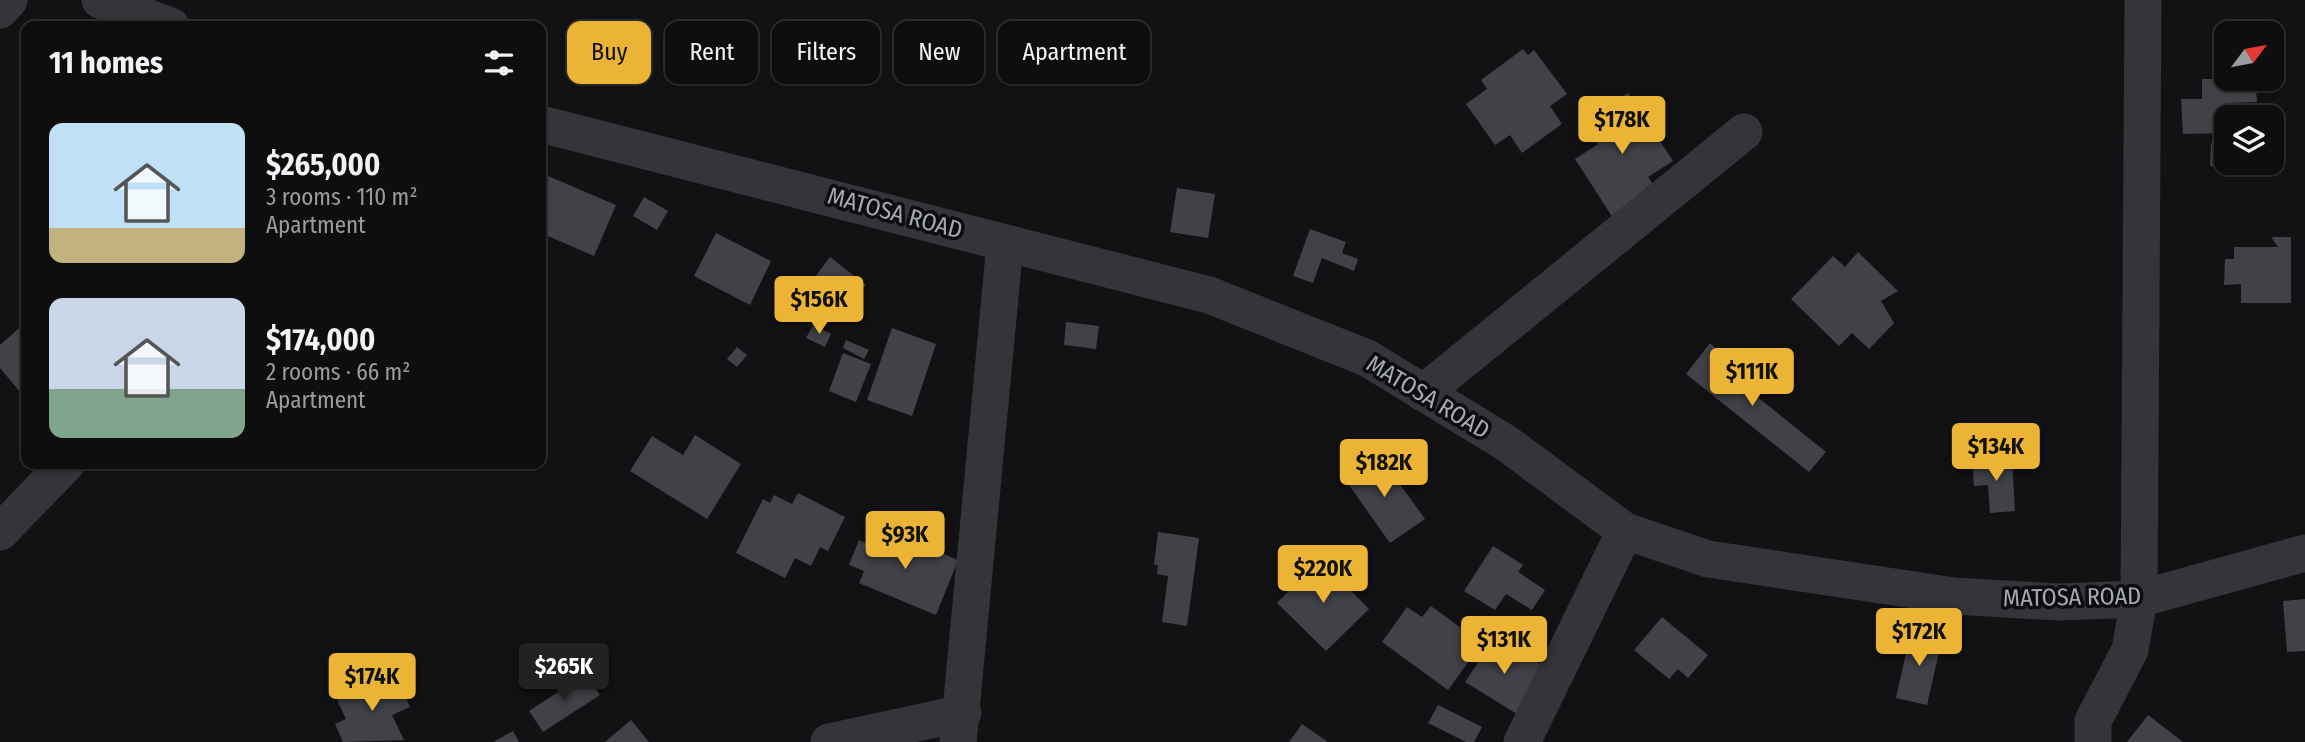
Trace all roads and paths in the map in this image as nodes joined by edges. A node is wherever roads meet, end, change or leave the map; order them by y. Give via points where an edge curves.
1 (9, 0) edge
2 (100, 0) edge
3 (2143, 0) edge
4 (0, 10) edge
5 (157, 21) edge
6 (546, 125) edge
7 (1744, 132) dead end
8 (1005, 244) junction
9 (1423, 393) junction
10 (61, 469) edge
11 (1625, 531) junction
12 (0, 532) edge
13 (2305, 553) edge
14 (2139, 599) junction
15 (960, 727) edge
16 (829, 742) edge
17 (1522, 742) edge
18 (2093, 742) edge

1 - 4 street
2 - 5 street
3 - 14 street
6 - 8 street, MATOSA ROAD
7 - 9 street
8 - 9 street, MATOSA ROAD via 1209,295 1367,358
8 - 15 street
9 - 11 street, MATOSA ROAD via 1506,443
10 - 12 street
11 - 14 street, MATOSA ROAD via 1707,559 1954,596 2058,602
11 - 17 street
13 - 14 street, MATOSA ROAD
14 - 18 street via 2130,650 2093,721
15 - 16 street

